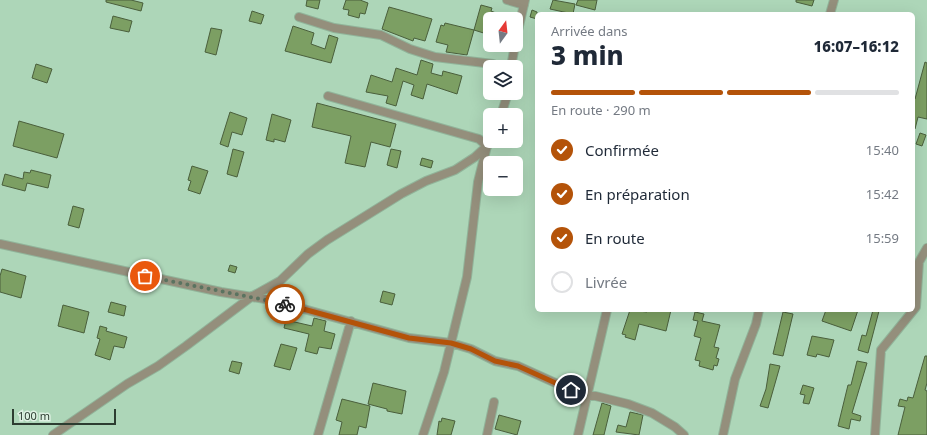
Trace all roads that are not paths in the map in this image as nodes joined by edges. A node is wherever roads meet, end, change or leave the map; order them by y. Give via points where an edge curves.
1 (506, 0) edge
2 (834, 0) edge
3 (524, 2) edge
4 (522, 12) edge
5 (830, 12) edge
6 (299, 16) dead end
7 (483, 63) edge
8 (328, 96) dead end
9 (483, 141) edge
10 (485, 148) edge
11 (489, 148) edge
12 (0, 244) edge
13 (927, 248) edge
14 (251, 297) junction
15 (915, 307) edge
16 (607, 312) edge
17 (759, 312) edge
18 (911, 312) edge
19 (351, 321) junction
20 (451, 343) junction
21 (589, 395) junction
22 (494, 402) dead end
23 (53, 435) edge
24 (318, 435) edge
25 (423, 435) edge
26 (487, 435) edge
27 (578, 435) edge
28 (684, 435) edge
29 (723, 435) edge
30 (875, 435) edge

1 - 3 street
2 - 5 street
3 - 4 street
6 - 7 street via 334,28 381,35 410,49 435,57
8 - 9 street
10 - 14 street via 455,170 401,194 327,240 280,281
11 - 20 street via 478,182 467,278
12 - 14 street
13 - 15 street via 919,262
14 - 19 street
14 - 23 street via 186,346
16 - 21 street
17 - 29 street via 735,379
18 - 30 street via 881,350
19 - 20 street via 409,338
19 - 24 street
20 - 21 street via 471,349 495,361 518,366 571,390
20 - 25 street
21 - 27 street
21 - 28 street via 628,404 652,413
22 - 26 street

